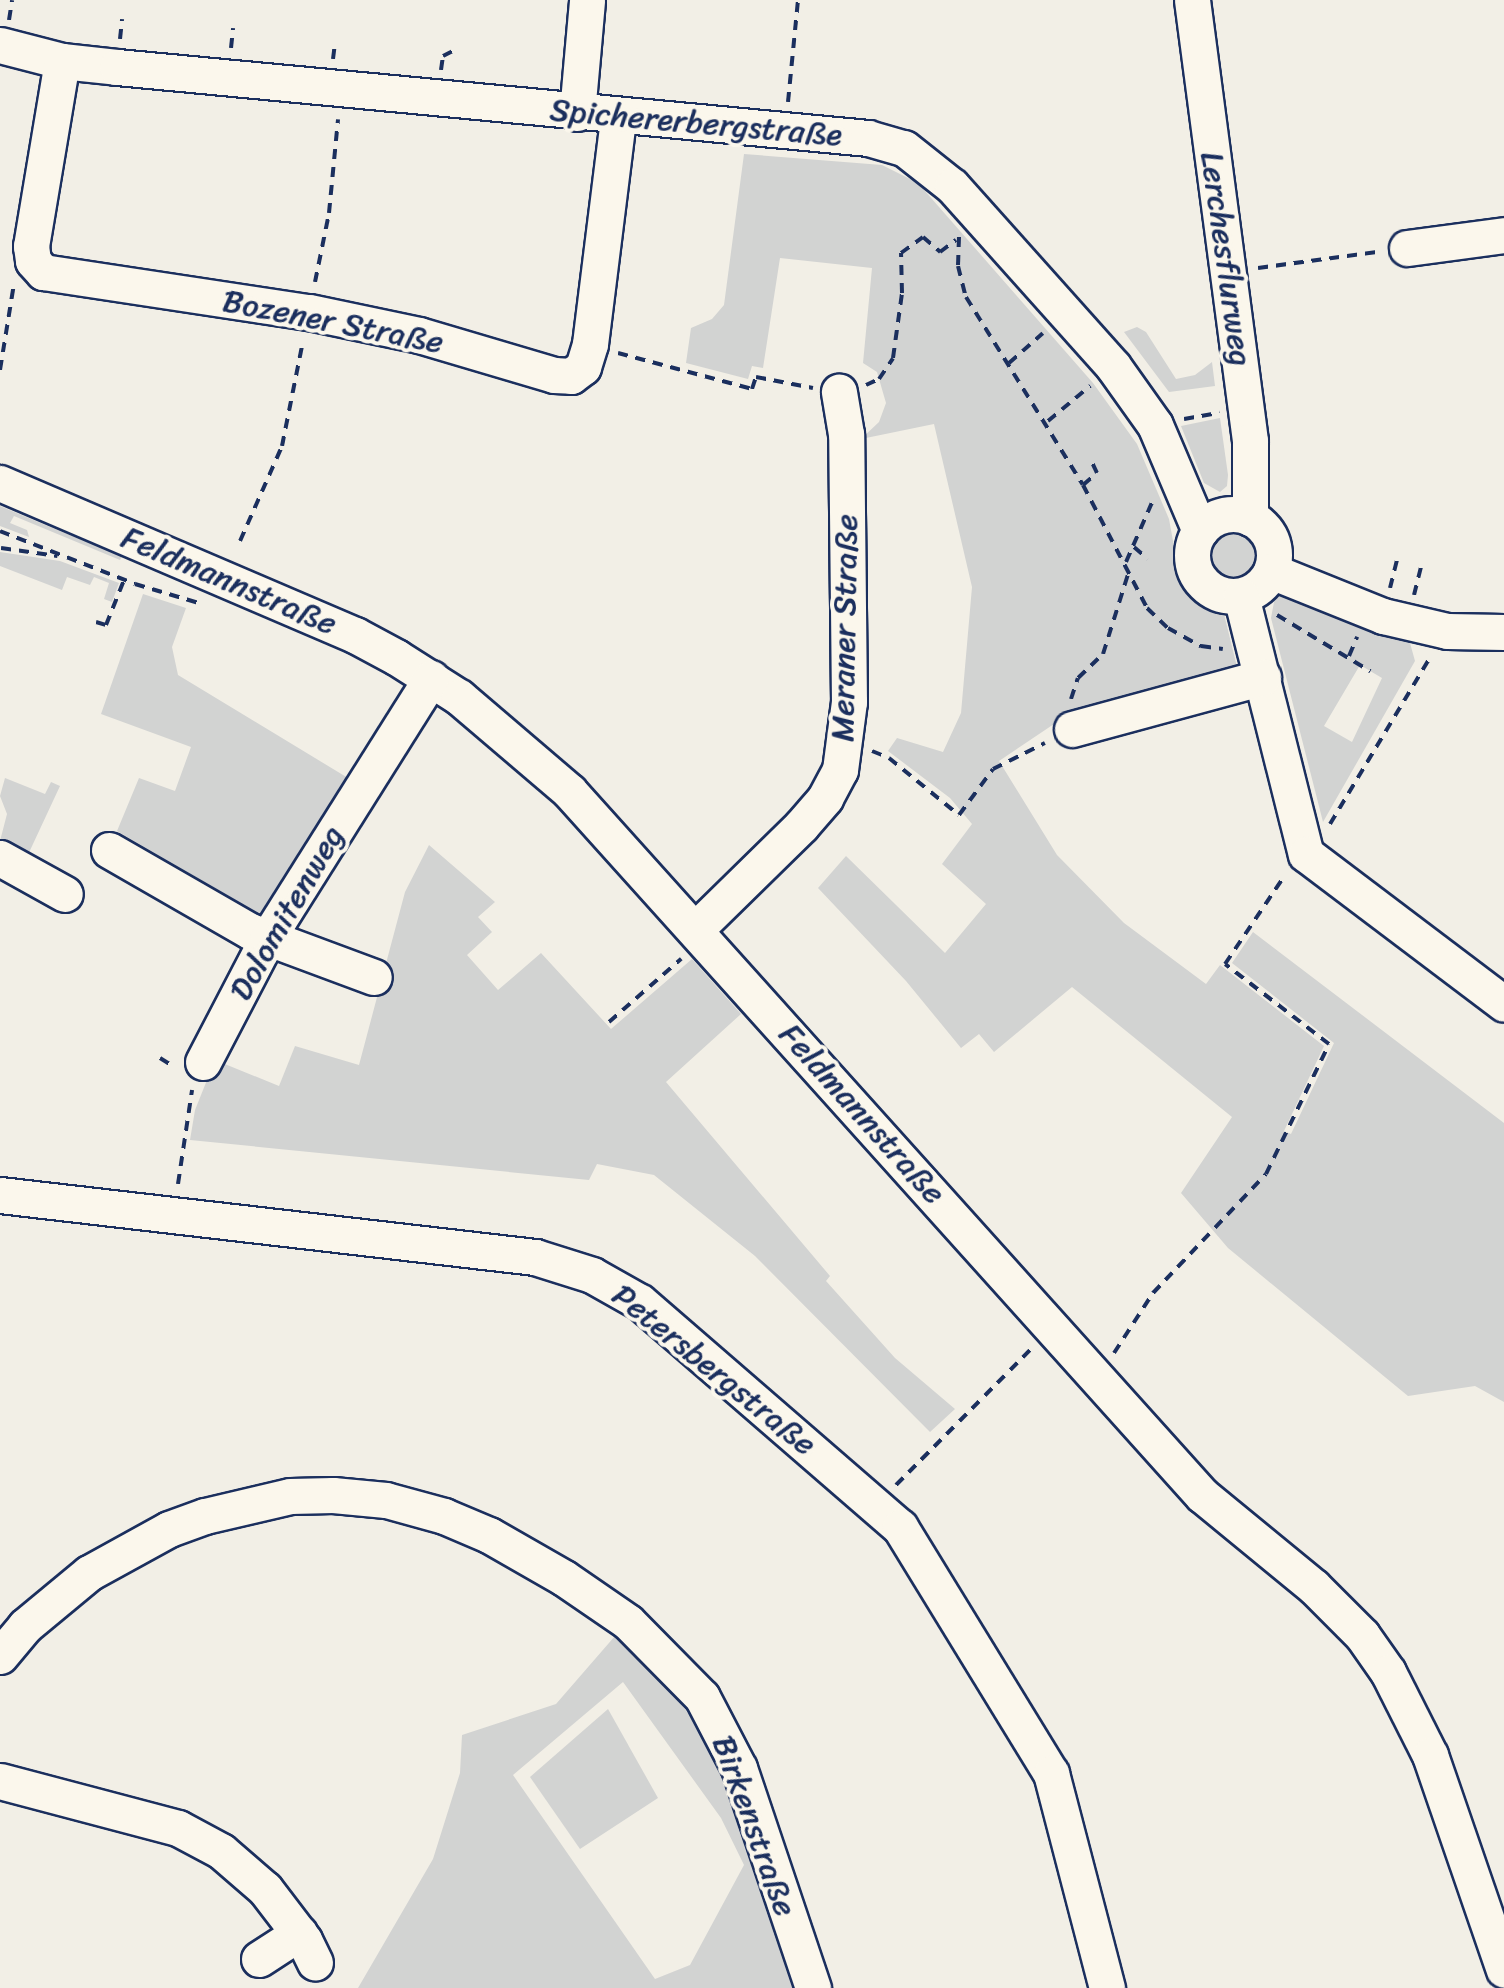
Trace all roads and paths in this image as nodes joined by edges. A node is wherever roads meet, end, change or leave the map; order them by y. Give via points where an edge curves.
1 (587, 0) edge
2 (798, 0) edge
3 (1192, 0) edge
4 (335, 43) dead end
5 (0, 46) edge
6 (453, 51) dead end
7 (333, 55) dead end
8 (62, 61) junction
9 (442, 63) dead end
10 (577, 113) junction
11 (618, 118) junction
12 (338, 120) dead end
13 (784, 132) junction
14 (1504, 234) edge
15 (1407, 248) joint
16 (33, 261) junction
17 (1251, 269) dead end
18 (308, 312) junction
19 (1047, 329) dead end
20 (590, 344) junction
21 (301, 352) dead end
22 (1009, 363) junction
23 (0, 370) edge
24 (873, 383) dead end
25 (1094, 383) dead end
26 (824, 390) joint
27 (1220, 413) dead end
28 (1184, 419) dead end
29 (1046, 422) junction
30 (1090, 458) dead end
31 (0, 483) edge
32 (1083, 485) junction
33 (1158, 494) dead end
34 (1250, 518) junction
35 (0, 531) edge
36 (1200, 531) junction
37 (240, 541) dead end
38 (1134, 547) junction
39 (1, 548) edge
40 (62, 556) junction
41 (1398, 558) dead end
42 (1148, 559) dead end
43 (1126, 562) junction
44 (1421, 566) dead end
45 (1129, 571) junction
46 (1271, 571) junction
47 (124, 580) junction
48 (1388, 596) dead end
49 (1253, 602) junction
50 (1411, 605) dead end
51 (216, 608) dead end
52 (1308, 614) dead end
53 (96, 622) dead end
54 (1301, 629) junction
55 (1360, 631) dead end
56 (1504, 632) edge
57 (1437, 647) dead end
58 (1236, 651) dead end
59 (1349, 656) junction
60 (1370, 671) dead end
61 (1263, 677) junction
62 (432, 678) junction
63 (1076, 728) junction
64 (888, 758) dead end
65 (1323, 836) dead end
66 (109, 850) dead end
67 (0, 858) edge
68 (1283, 878) dead end
69 (65, 894) dead end
70 (268, 937) junction
71 (693, 940) junction
72 (374, 977) dead end
73 (1504, 1004) edge
74 (609, 1022) dead end
75 (160, 1058) dead end
76 (192, 1066) junction
77 (181, 1162) dead end
78 (0, 1194) edge
79 (1052, 1330) junction
80 (1110, 1358) dead end
81 (903, 1477) dead end
82 (0, 1656) edge
83 (0, 1781) edge
84 (259, 1958) dead end
85 (1504, 1970) edge
86 (814, 1988) edge
87 (1107, 1988) edge

1 - 10 street
2 - 13 path
3 - 34 street, Lerchesflurweg via 1250,440
4 - 7 path
5 - 8 street, Spichererbergstraße
6 - 9 path
8 - 10 street, Spichererbergstraße
8 - 16 street via 30,246
10 - 11 street, Spichererbergstraße
11 - 13 street, Spichererbergstraße
11 - 20 street
12 - 18 path via 329,212
13 - 36 street, Spichererbergstraße via 886,141 935,169 1144,407
14 - 15 street
15 - 17 path
16 - 18 street, Bozener Straße via 42,272
16 - 23 path via 15,280
18 - 20 street, Bozener Straße via 554,375 571,376 583,367
19 - 22 path
20 - 26 path via 752,390 756,377
21 - 37 path via 282,446
22 - 24 path via 966,297 960,237 940,252 923,237 902,253 892,358
22 - 29 path
25 - 29 path
26 - 71 street, Meraner Straße via 846,434 849,702 840,770 801,826
27 - 28 path
29 - 32 path
30 - 32 path via 1097,473
31 - 62 street, Feldmannstraße via 356,635
32 - 43 path
33 - 38 path
34 - 36 street via 1228,514
34 - 46 street via 1272,540
35 - 40 path
36 - 49 street, Spichererbergstraße via 1192,560 1197,575 1221,594
38 - 42 path
38 - 43 path
39 - 40 path
40 - 47 path
41 - 48 path
43 - 45 path
44 - 50 path
45 - 58 path via 1147,608 1168,628 1200,646
45 - 63 path via 1103,654 1070,695
46 - 49 street
46 - 56 street via 1383,616 1447,631
47 - 51 path
47 - 53 path via 106,625
49 - 54 path
49 - 61 street
52 - 54 path
54 - 59 path
55 - 59 path
57 - 65 path
59 - 60 path
61 - 63 street
61 - 73 street via 1306,854
62 - 70 street, Dolomitenweg
62 - 71 street, Feldmannstraße via 535,758
63 - 64 path via 993,770 959,816
66 - 70 street
67 - 69 street
68 - 80 path via 1225,964 1329,1044 1266,1174 1153,1293
70 - 72 street
70 - 76 street, Dolomitenweg
71 - 74 path
71 - 79 street, Feldmannstraße
75 - 76 path
76 - 77 path
78 - 87 street, Petersbergstraße via 535,1257 592,1275 640,1302 900,1527 1051,1773
79 - 81 path
79 - 85 street, Feldmannstraße via 1202,1495 1316,1590 1374,1652 1430,1755
82 - 86 street, Birkenstraße via 89,1573 206,1516 290,1496 332,1495 386,1500 444,1516 564,1578 628,1622 702,1697 738,1768
83 - 84 street via 178,1828 244,1869 307,1948

